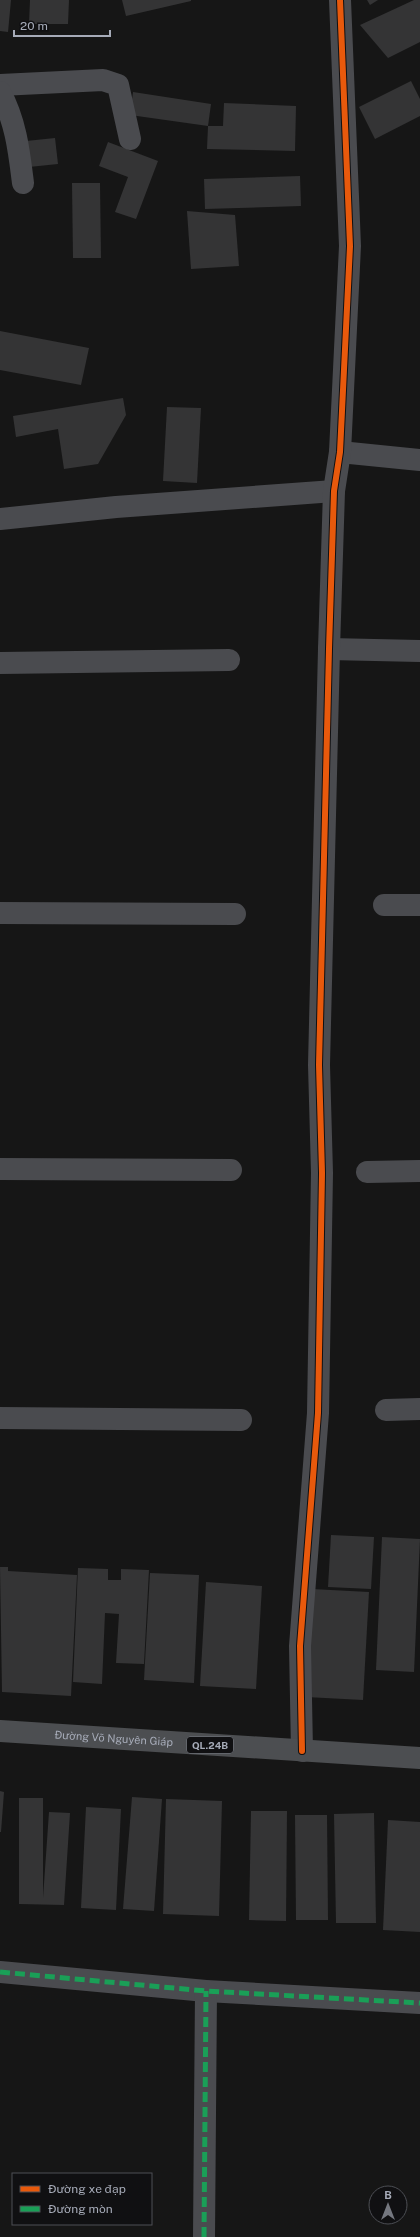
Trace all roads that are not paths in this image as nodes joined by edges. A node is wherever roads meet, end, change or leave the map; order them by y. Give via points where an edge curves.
1 (340, 0) edge
2 (0, 85) edge
3 (0, 92) edge
4 (130, 138) dead end
5 (23, 183) dead end
6 (340, 452) junction
7 (420, 460) edge
8 (334, 491) junction
9 (0, 519) edge
10 (329, 649) junction
11 (420, 651) edge
12 (229, 660) dead end
13 (0, 662) edge
14 (384, 905) dead end
15 (420, 905) edge
16 (0, 913) edge
17 (235, 914) dead end
18 (0, 1169) edge
19 (231, 1170) dead end
20 (420, 1171) edge
21 (367, 1172) dead end
22 (420, 1409) edge
23 (386, 1410) dead end
24 (0, 1418) edge
25 (240, 1420) dead end
26 (0, 1731) edge
27 (302, 1751) junction
28 (420, 1758) edge
29 (0, 1972) edge
30 (206, 1991) junction
31 (420, 2003) edge
32 (204, 2237) edge

1 - 6 street via 350,246
2 - 4 street via 103,80 118,85
3 - 5 street via 10,111 17,134
6 - 7 street
6 - 8 street
8 - 9 street via 116,506
8 - 10 street
10 - 11 street
10 - 27 street via 319,1065 322,1173 318,1413 300,1646
12 - 13 street
14 - 15 street
16 - 17 street
18 - 19 street
20 - 21 street
22 - 23 street
24 - 25 street
26 - 27 main road, Đường Võ Nguyên Giáp / QL.24B
27 - 28 main road, Đường Võ Nguyên Giáp / QL.24B
29 - 30 street
30 - 31 street
30 - 32 street

